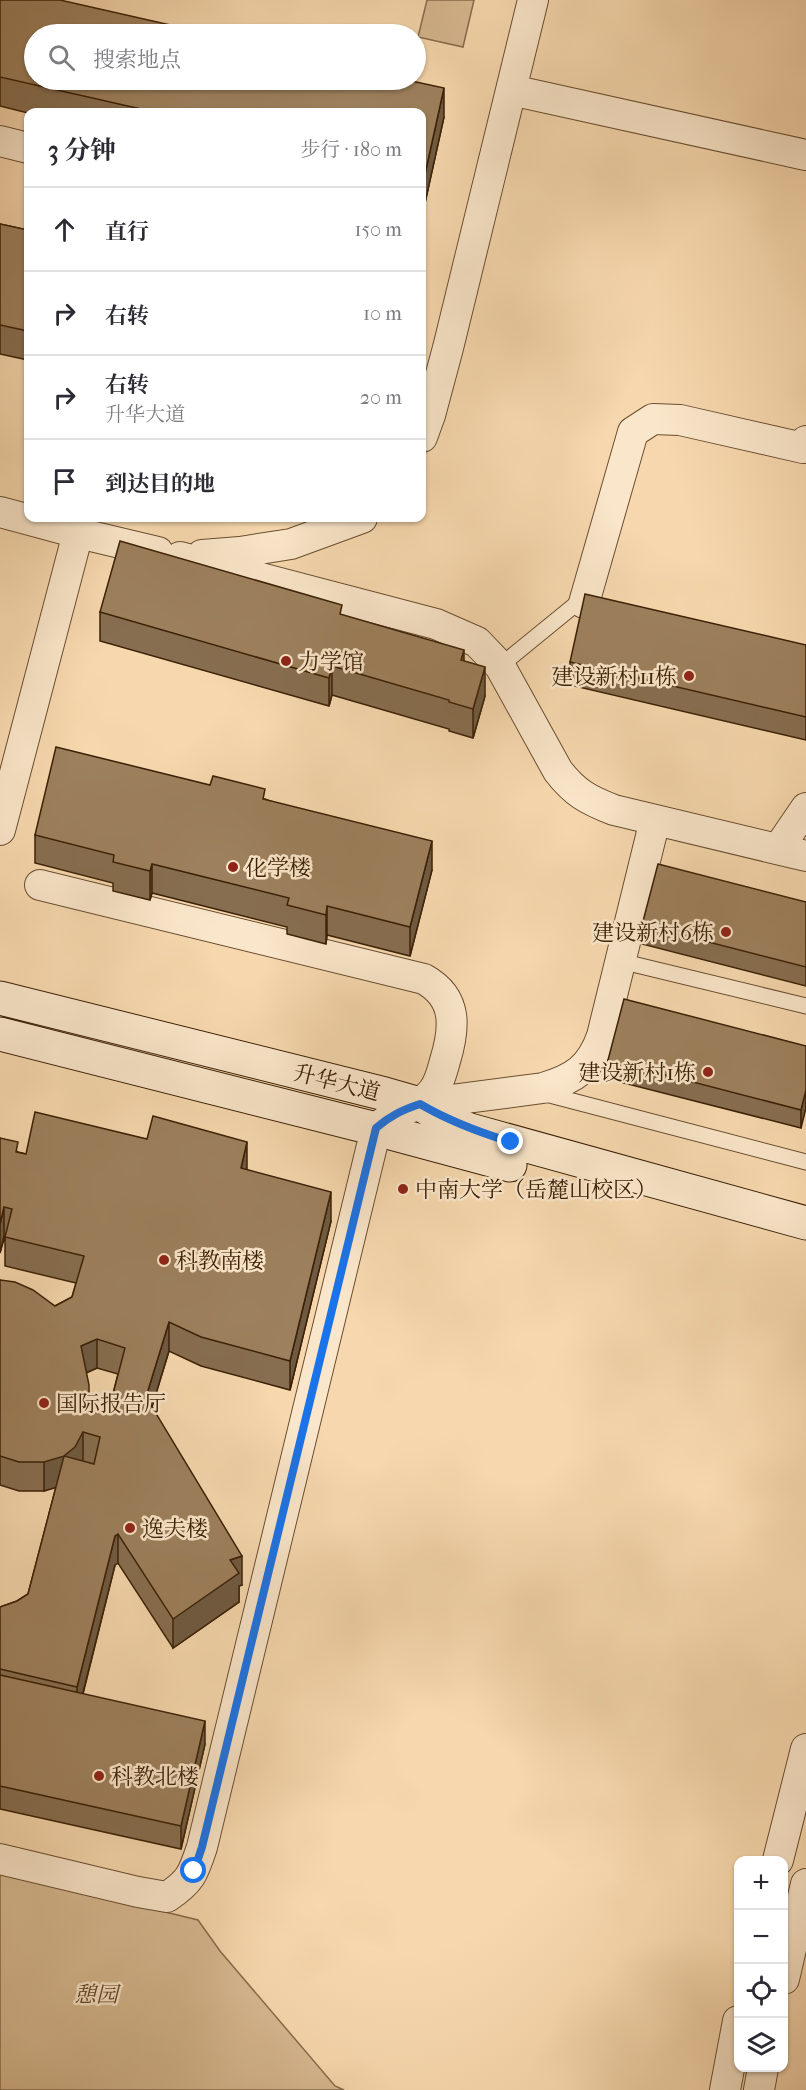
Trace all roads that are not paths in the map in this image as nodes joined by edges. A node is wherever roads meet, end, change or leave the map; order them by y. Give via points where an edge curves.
1 (533, 0) edge
2 (511, 90) junction
3 (0, 141) edge
4 (24, 147) edge
5 (806, 155) edge
6 (426, 426) edge
7 (806, 441) edge
8 (0, 512) edge
9 (24, 518) edge
10 (37, 522) edge
11 (351, 522) edge
12 (78, 533) junction
13 (180, 557) junction
14 (596, 604) joint
15 (500, 666) junction
16 (806, 808) edge
17 (655, 820) junction
18 (0, 830) edge
19 (792, 853) edge
20 (40, 885) dead end
21 (620, 961) junction
22 (0, 998) edge
23 (806, 1006) edge
24 (0, 1034) edge
25 (531, 1090) junction
26 (420, 1104) junction
27 (376, 1128) junction
28 (806, 1162) edge
29 (806, 1223) edge
30 (806, 1245) edge
31 (806, 1749) edge
32 (779, 1856) edge
33 (0, 1859) edge
34 (806, 1884) edge
35 (787, 1964) edge
36 (734, 2042) edge
37 (762, 2072) edge
38 (725, 2090) edge
39 (759, 2090) edge

1 - 2 street
2 - 5 street
2 - 6 street
3 - 4 street
7 - 14 street via 803,448 680,420 653,419 633,432
8 - 9 street
10 - 12 street
11 - 13 street via 291,543
12 - 13 street
12 - 18 street
13 - 15 street via 436,624 477,642
14 - 15 lane via 576,604
15 - 17 street via 570,787 614,810
16 - 19 street
17 - 19 street
17 - 21 street
20 - 26 street via 424,980 435,986 452,1011 450,1045 441,1078
21 - 23 lane
21 - 25 street via 596,1053 585,1069 557,1084
22 - 26 street, 升华大道
24 - 27 street, 升华大道
25 - 26 street
25 - 28 lane
26 - 27 street via 401,1110
26 - 29 street, 升华大道 via 471,1130
27 - 30 street, 升华大道
27 - 33 street via 218,1731 202,1847 194,1871 183,1887 167,1897
31 - 32 street
34 - 35 street
36 - 38 street
37 - 39 street

